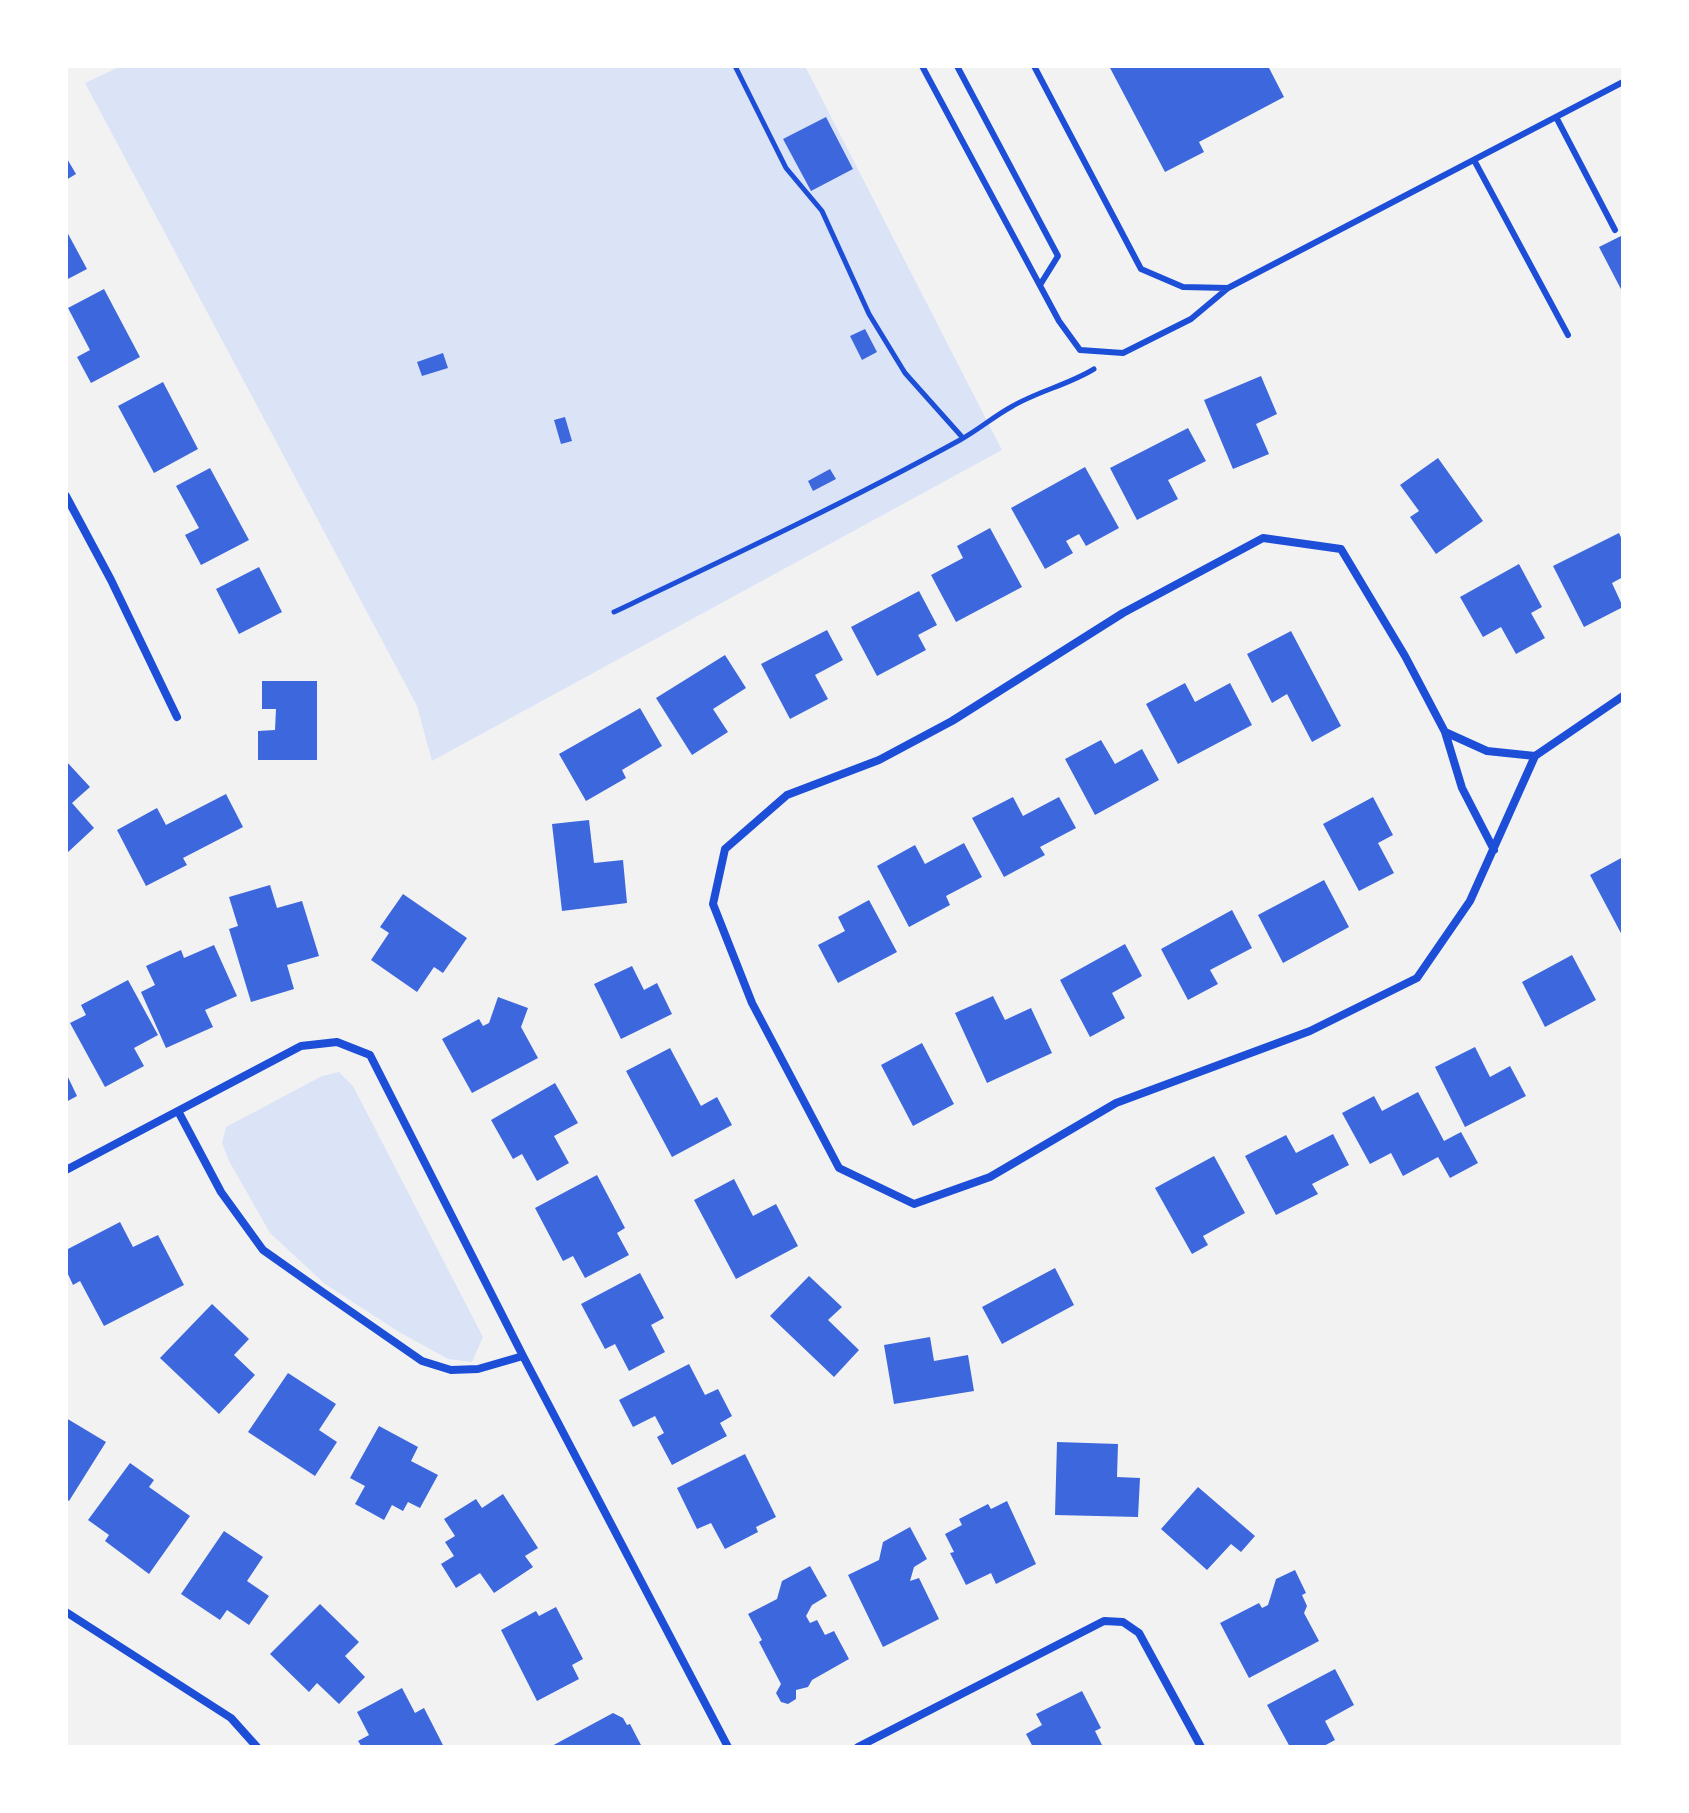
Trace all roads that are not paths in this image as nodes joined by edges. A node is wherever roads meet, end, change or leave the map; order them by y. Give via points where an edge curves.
1 (922, 66) edge
2 (957, 66) edge
3 (1034, 66) edge
4 (1623, 82) edge
5 (1556, 117) junction
6 (1474, 160) junction
7 (1615, 230) dead end
8 (1040, 285) junction
9 (1228, 288) junction
10 (1568, 335) dead end
11 (66, 496) edge
12 (1623, 696) edge
13 (177, 717) dead end
14 (1445, 732) junction
15 (1535, 756) junction
16 (1494, 850) junction
17 (178, 1111) junction
18 (66, 1170) edge
19 (523, 1356) junction
20 (66, 1612) edge
21 (257, 1747) edge
22 (728, 1747) edge
23 (858, 1747) edge
24 (1201, 1747) edge

1 - 8 lane
2 - 8 lane via 1058,256
3 - 9 lane via 1141,269 1183,287
4 - 5 lane
5 - 6 lane
5 - 7 lane
6 - 9 lane
6 - 10 lane
8 - 9 lane via 1080,350 1123,353 1191,319
11 - 13 street
12 - 15 street
14 - 15 street via 1487,751
14 - 16 street via 1462,788
14 - 16 street via 1341,549 1263,538 1123,613 952,721 879,760 787,795 725,849 713,904 752,1003 839,1168 914,1204 990,1177 1116,1103 1310,1031 1417,978 1470,901
15 - 16 street
17 - 18 street
17 - 19 street via 221,1192 263,1250 422,1361 451,1370 478,1369
17 - 19 street via 301,1046 337,1042 370,1055
19 - 22 street
20 - 21 street via 231,1718
23 - 24 street via 1104,1621 1123,1622 1139,1633

